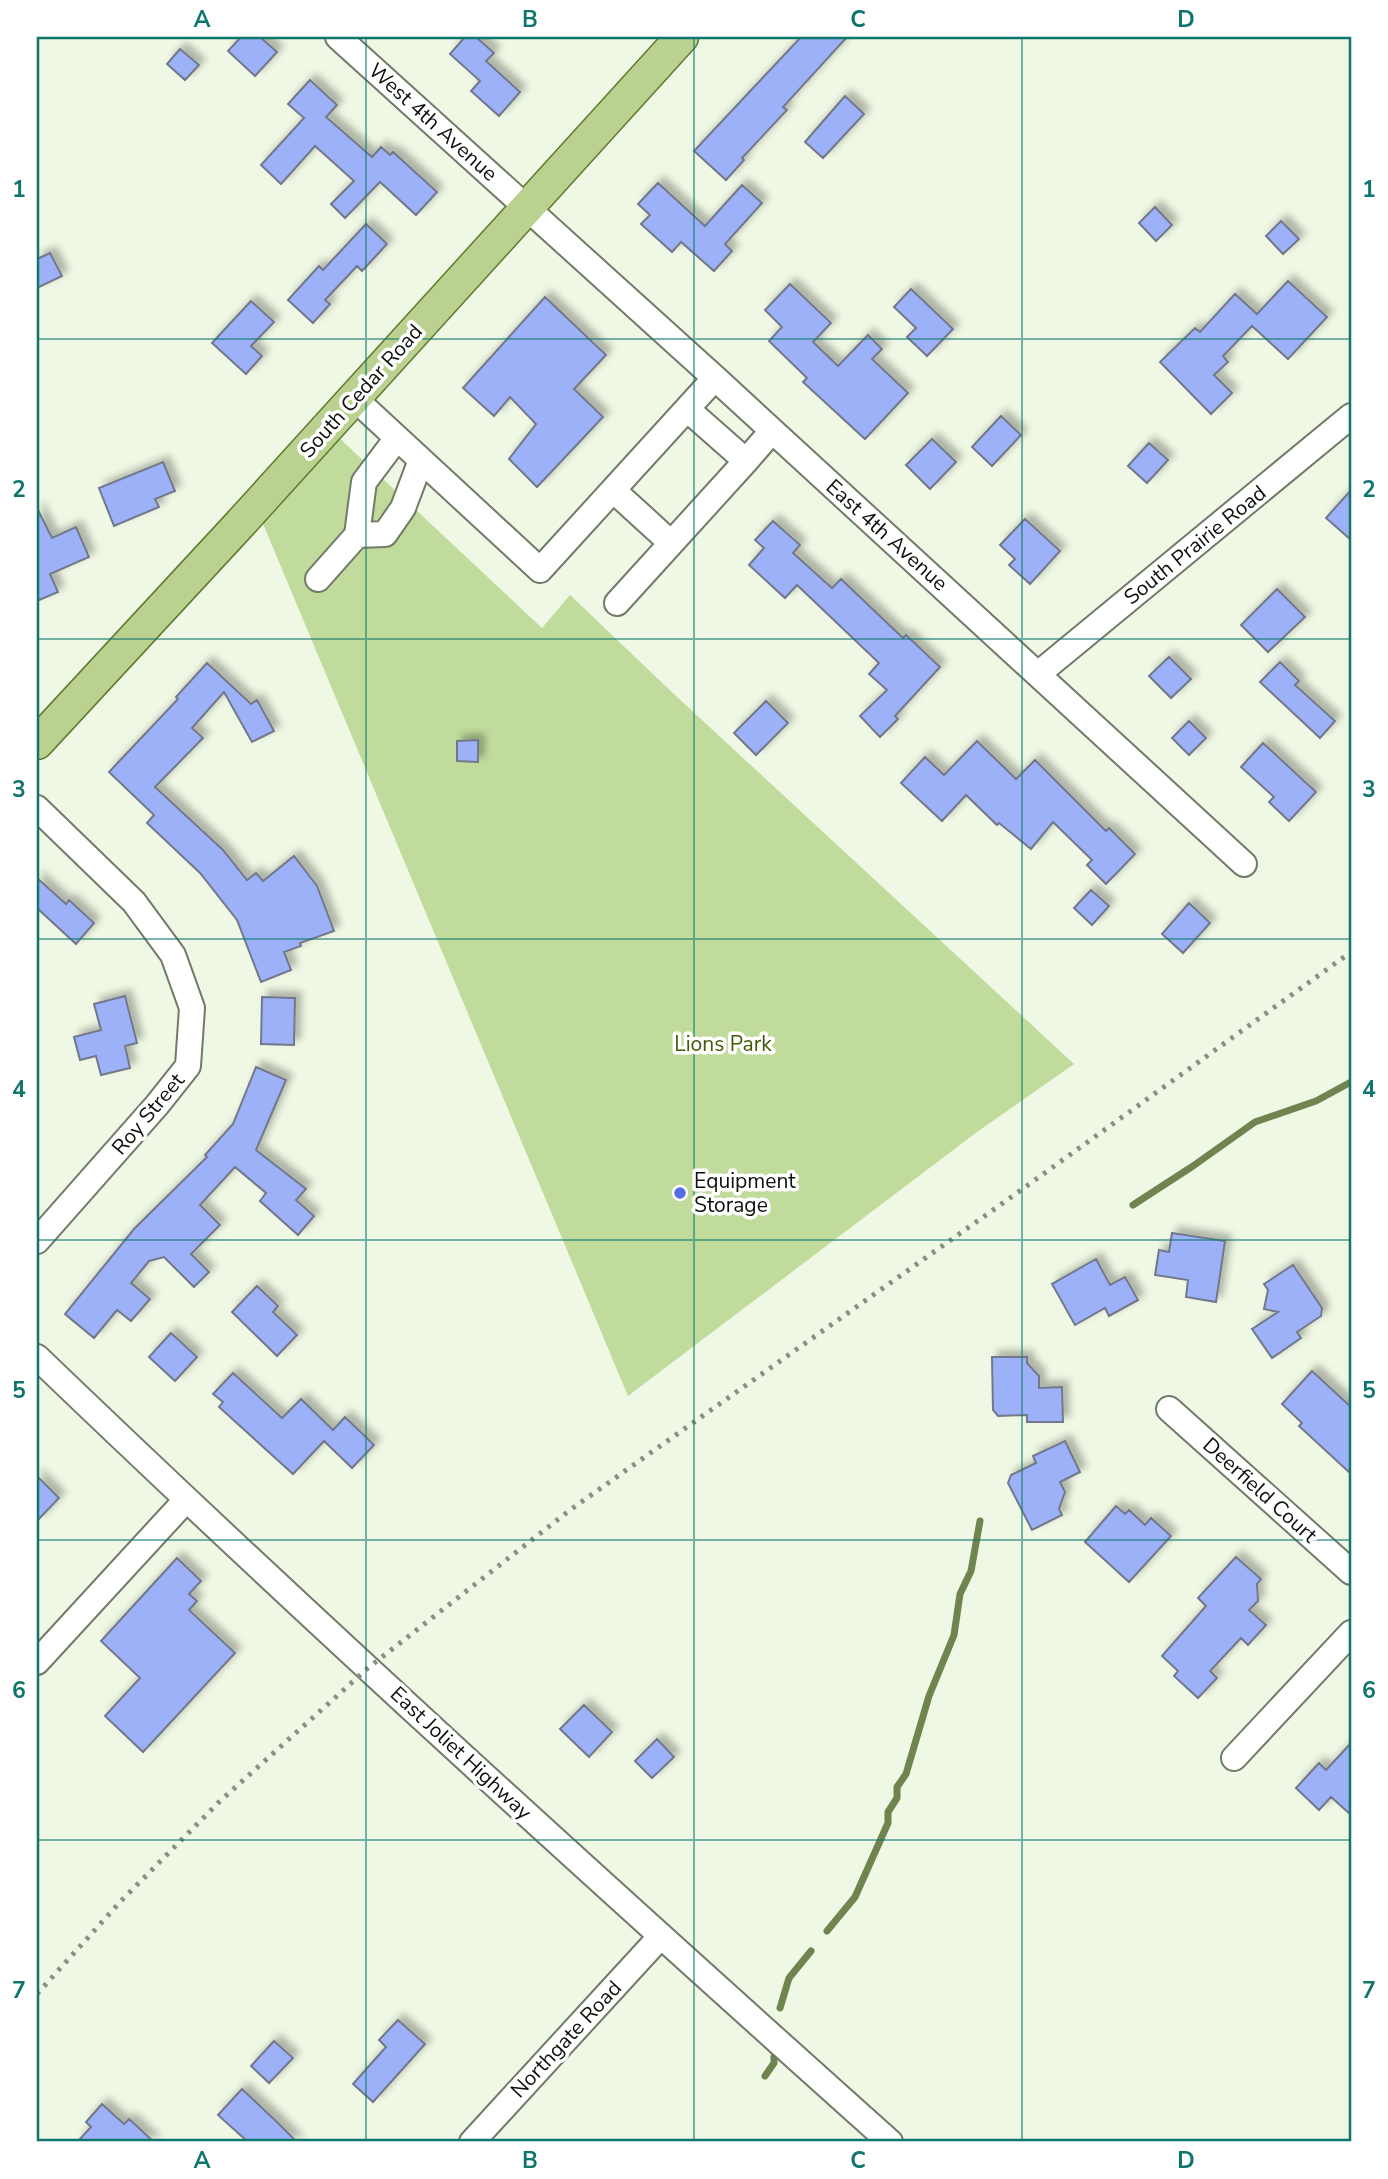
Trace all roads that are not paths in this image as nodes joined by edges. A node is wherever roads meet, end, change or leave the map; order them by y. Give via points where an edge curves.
1 (338, 37) edge
2 (682, 37) edge
3 (528, 207) junction
4 (715, 378) junction
5 (354, 398) junction
6 (687, 409) junction
7 (1351, 416) edge
8 (772, 431) junction
9 (397, 438) junction
10 (421, 460) junction
11 (746, 461) junction
12 (613, 490) junction
13 (357, 535) junction
14 (671, 542) junction
15 (318, 579) dead end
16 (617, 603) dead end
17 (1038, 674) junction
18 (37, 743) edge
19 (37, 808) edge
20 (1244, 864) dead end
21 (37, 1241) edge
22 (37, 1357) edge
23 (1169, 1409) dead end
24 (186, 1500) junction
25 (1351, 1572) edge
26 (1351, 1633) edge
27 (37, 1662) edge
28 (1234, 1758) dead end
29 (661, 1936) junction
30 (472, 2142) edge
31 (890, 2142) edge

1 - 3 street, West 4th Avenue
2 - 3 main road, South Cedar Road
3 - 4 street, East 4th Avenue
3 - 5 main road, South Cedar Road
4 - 6 street
4 - 8 street, East 4th Avenue
5 - 9 street
5 - 18 main road, South Cedar Road
6 - 11 street
6 - 12 street
7 - 17 street, South Prairie Road
8 - 11 street
8 - 17 street, East 4th Avenue
9 - 10 street
9 - 13 street via 364,482
10 - 12 street via 540,570
10 - 13 street via 403,508 384,534
11 - 14 street
12 - 14 street
13 - 15 street
14 - 16 street
17 - 20 street, East 4th Avenue
19 - 21 street, Roy Street via 134,902 173,956 192,1008 188,1066
22 - 24 street, East Joliet Highway
23 - 25 street, Deerfield Court
24 - 27 street
24 - 29 street, East Joliet Highway
26 - 28 street
29 - 30 street, Northgate Road
29 - 31 street, East Joliet Highway

